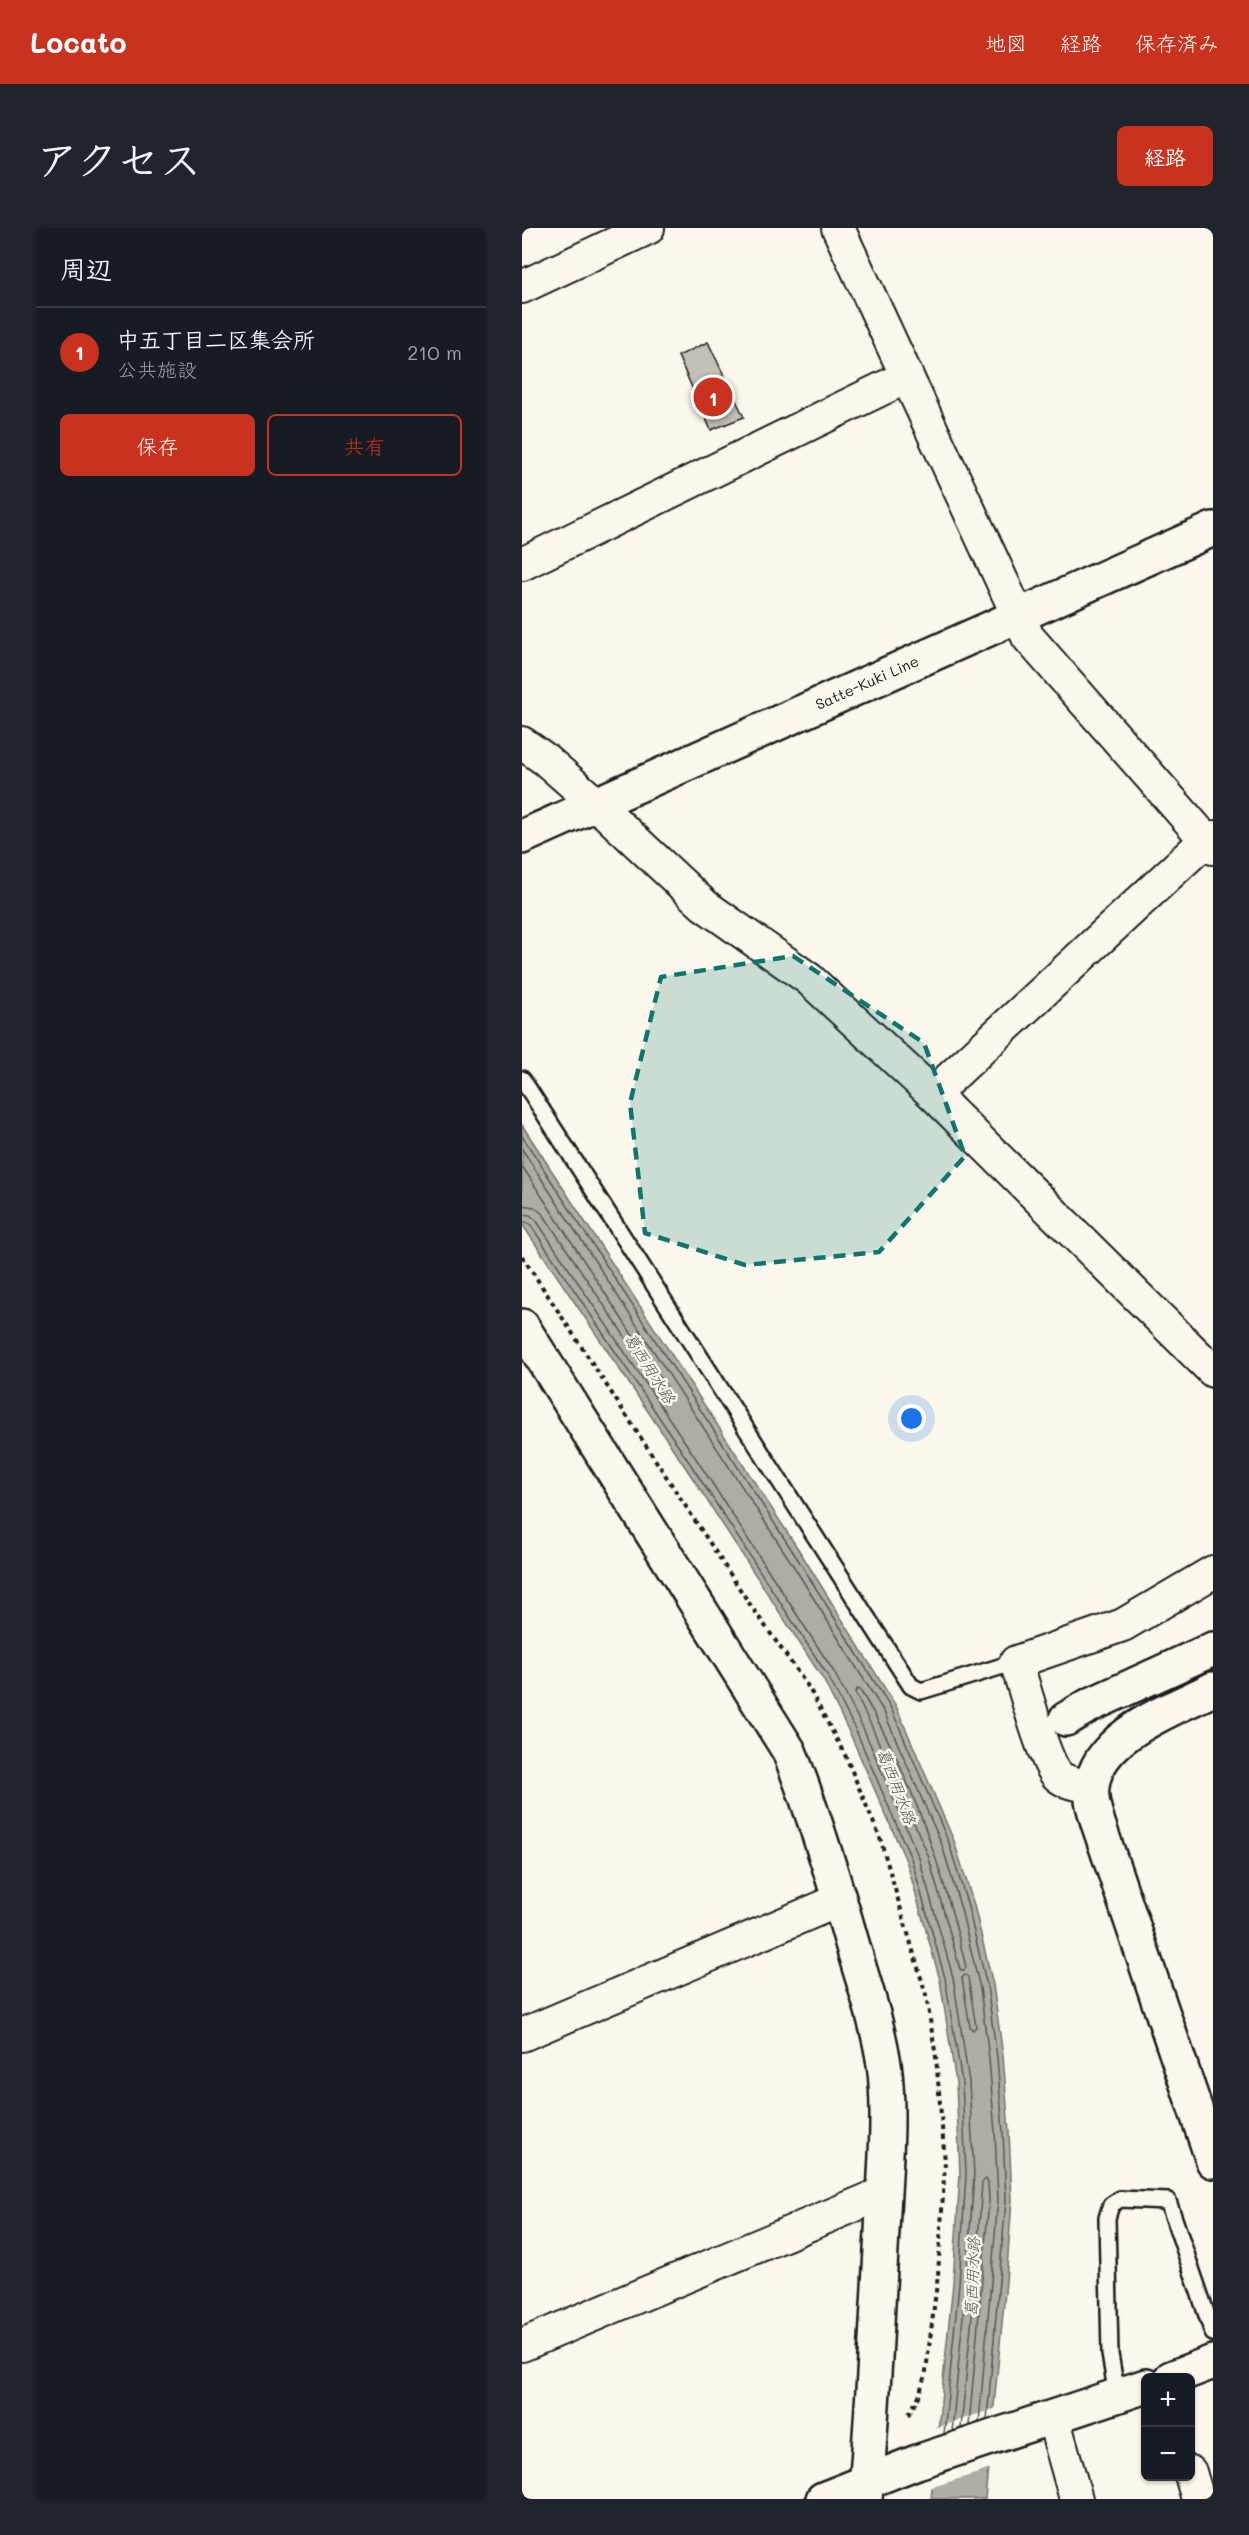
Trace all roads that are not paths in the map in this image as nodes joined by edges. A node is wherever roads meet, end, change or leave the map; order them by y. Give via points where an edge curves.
1 (648, 228) edge
2 (838, 228) edge
3 (608, 236) edge
4 (522, 287) edge
5 (906, 377) junction
6 (1213, 529) edge
7 (522, 564) edge
8 (1018, 616) junction
9 (522, 743) edge
10 (595, 803) junction
11 (522, 837) edge
12 (1211, 842) edge
13 (522, 1079) edge
14 (933, 1094) junction
15 (522, 1326) edge
16 (1213, 1371) edge
17 (1213, 1572) edge
18 (1213, 1649) edge
19 (1016, 1662) junction
20 (1213, 1689) edge
21 (1066, 1719) dead end
22 (1092, 1786) junction
23 (840, 1900) junction
24 (522, 2035) edge
25 (1212, 2153) edge
26 (884, 2193) junction
27 (1213, 2333) edge
28 (522, 2345) edge
29 (1213, 2362) edge
30 (1184, 2373) edge
31 (1131, 2391) edge
32 (1053, 2417) junction
33 (1193, 2481) edge
34 (866, 2490) edge
35 (823, 2499) edge
36 (1076, 2499) edge
37 (1198, 2499) edge

1 - 3 street
2 - 5 street
3 - 4 street
5 - 7 street
5 - 8 street
6 - 8 street, Satte-Kuki Line
8 - 10 street, Satte-Kuki Line
8 - 12 street via 1028,636
9 - 10 street
10 - 11 street, Satte-Kuki Line
10 - 14 street via 704,905 809,979
12 - 14 street
13 - 19 lane via 911,1686 921,1691
14 - 16 street
15 - 23 street via 789,1751
17 - 19 street via 1122,1625
18 - 21 street
19 - 22 street via 1057,1775 1067,1782
20 - 22 street via 1152,1719 1115,1743 1098,1766
22 - 25 street via 1098,1823
23 - 24 street
23 - 26 street via 884,2066
26 - 28 street
26 - 34 street
27 - 31 lane via 1168,2201 1120,2199 1110,2205 1110,2354
29 - 30 street
31 - 32 street
32 - 34 street via 917,2462
32 - 36 street
33 - 37 street
34 - 35 street

